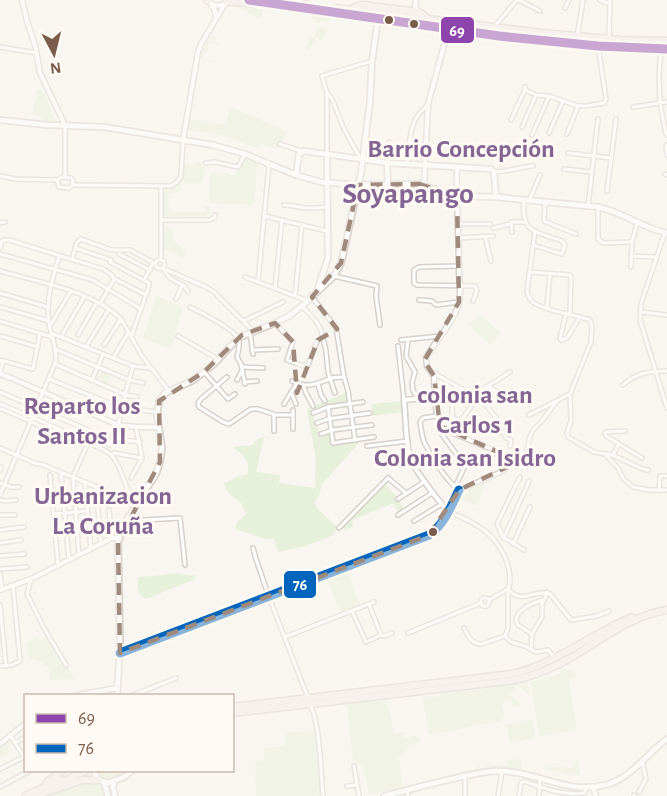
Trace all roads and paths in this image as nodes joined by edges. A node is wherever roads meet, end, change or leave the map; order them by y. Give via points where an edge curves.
1 (22, 0) edge
2 (249, 0) edge
3 (272, 0) edge
4 (287, 0) edge
5 (416, 0) edge
6 (518, 0) edge
7 (569, 0) edge
8 (583, 0) edge
9 (600, 0) edge
10 (209, 1) edge
11 (254, 1) edge
12 (227, 2) edge
13 (610, 2) edge
14 (306, 6) junction
15 (565, 8) dead end
16 (350, 10) junction
17 (407, 11) junction
18 (540, 11) dead end
19 (421, 13) junction
20 (378, 19) junction
21 (216, 20) junction
22 (429, 20) junction
23 (449, 26) junction
24 (495, 27) junction
25 (577, 37) junction
26 (609, 39) junction
27 (667, 41) edge
28 (598, 46) junction
29 (0, 47) edge
30 (664, 49) edge
31 (36, 53) junction
32 (372, 61) junction
33 (327, 93) junction
34 (536, 95) junction
35 (549, 96) junction
36 (563, 101) junction
37 (667, 102) edge
38 (660, 103) junction
39 (428, 104) junction
40 (578, 105) junction
41 (633, 106) dead end
42 (665, 115) edge
43 (598, 119) dead end
44 (616, 119) dead end
45 (0, 120) edge
46 (512, 120) dead end
47 (65, 125) junction
48 (522, 127) dead end
49 (549, 133) dead end
50 (567, 134) dead end
51 (531, 135) dead end
52 (667, 135) edge
53 (183, 140) junction
54 (389, 142) dead end
55 (280, 144) dead end
56 (667, 145) edge
57 (300, 152) junction
58 (568, 153) dead end
59 (244, 154) junction
60 (327, 154) junction
61 (667, 155) edge
62 (594, 156) junction
63 (611, 158) junction
64 (362, 160) junction
65 (206, 163) dead end
66 (388, 163) junction
67 (407, 164) junction
68 (269, 165) junction
69 (425, 165) junction
70 (533, 166) dead end
71 (457, 167) junction
72 (564, 169) dead end
73 (494, 172) junction
74 (592, 172) junction
75 (296, 175) junction
76 (540, 175) dead end
77 (0, 176) edge
78 (65, 177) junction
79 (57, 180) junction
80 (328, 183) junction
81 (73, 185) junction
82 (358, 185) junction
83 (388, 185) junction
84 (424, 185) junction
85 (161, 186) junction
86 (607, 191) dead end
87 (457, 196) junction
88 (496, 197) junction
89 (528, 200) junction
90 (545, 202) junction
91 (284, 205) dead end
92 (588, 206) junction
93 (328, 207) junction
94 (598, 207) junction
95 (215, 215) dead end
96 (264, 216) junction
97 (161, 220) junction
98 (282, 220) junction
99 (525, 222) junction
100 (637, 223) junction
101 (459, 224) junction
102 (510, 224) junction
103 (302, 225) junction
104 (328, 231) junction
105 (535, 231) junction
106 (512, 232) dead end
107 (666, 232) edge
108 (576, 234) dead end
109 (484, 236) junction
110 (493, 237) dead end
111 (459, 238) junction
112 (632, 242) junction
113 (533, 245) junction
114 (0, 248) edge
115 (75, 248) junction
116 (0, 254) edge
117 (119, 254) dead end
118 (59, 256) junction
119 (631, 256) junction
120 (657, 257) junction
121 (72, 260) junction
122 (160, 260) junction
123 (491, 261) dead end
124 (154, 264) junction
125 (459, 266) junction
126 (631, 267) dead end
127 (56, 269) junction
128 (163, 269) junction
129 (150, 270) junction
130 (0, 271) edge
131 (528, 272) junction
132 (550, 274) junction
133 (334, 276) junction
134 (245, 277) dead end
135 (113, 278) junction
136 (144, 280) junction
137 (320, 281) junction
138 (258, 282) junction
139 (328, 283) junction
140 (51, 285) junction
141 (459, 285) junction
142 (182, 286) dead end
143 (274, 288) junction
144 (108, 290) junction
145 (71, 291) junction
146 (188, 292) dead end
147 (0, 293) edge
148 (146, 295) junction
149 (295, 296) junction
150 (85, 297) junction
151 (312, 297) junction
152 (176, 298) dead end
153 (419, 300) dead end
154 (472, 301) dead end
155 (283, 302) dead end
156 (459, 302) junction
157 (98, 303) junction
158 (302, 306) junction
159 (0, 307) edge
160 (48, 307) junction
161 (190, 307) dead end
162 (547, 308) junction
163 (109, 309) junction
164 (141, 309) junction
165 (641, 312) junction
166 (568, 314) junction
167 (667, 315) edge
168 (580, 317) junction
169 (121, 319) junction
170 (0, 321) edge
171 (49, 321) junction
172 (243, 321) junction
173 (275, 323) junction
174 (380, 325) dead end
175 (50, 326) junction
176 (251, 332) junction
177 (40, 333) junction
178 (128, 333) junction
179 (52, 335) junction
180 (78, 335) dead end
181 (0, 336) edge
182 (178, 336) dead end
183 (440, 336) junction
184 (61, 337) junction
185 (322, 337) junction
186 (131, 338) junction
187 (238, 338) junction
188 (401, 340) dead end
189 (408, 340) junction
190 (104, 345) dead end
191 (398, 346) dead end
192 (38, 347) junction
193 (86, 347) junction
194 (55, 349) junction
195 (278, 349) dead end
196 (103, 354) junction
197 (113, 358) junction
198 (218, 359) junction
199 (2, 360) edge
200 (55, 364) junction
201 (133, 366) junction
202 (98, 367) junction
203 (150, 368) junction
204 (243, 368) junction
205 (263, 368) dead end
206 (432, 371) junction
207 (656, 371) junction
208 (204, 372) junction
209 (510, 372) dead end
210 (667, 372) edge
211 (0, 373) edge
212 (227, 377) dead end
213 (344, 377) junction
214 (330, 378) junction
215 (49, 379) junction
216 (92, 380) junction
217 (129, 380) junction
218 (237, 380) dead end
219 (257, 381) dead end
220 (292, 381) dead end
221 (143, 383) dead end
222 (297, 383) junction
223 (318, 384) junction
224 (303, 385) junction
225 (623, 385) dead end
226 (456, 386) junction
227 (489, 386) junction
228 (217, 387) junction
229 (169, 391) junction
230 (0, 392) edge
231 (291, 392) junction
232 (43, 393) junction
233 (335, 393) dead end
234 (124, 394) junction
235 (235, 394) dead end
236 (570, 394) junction
237 (501, 395) dead end
238 (137, 396) dead end
239 (435, 397) junction
240 (477, 398) junction
241 (418, 399) junction
242 (404, 400) junction
243 (325, 401) dead end
244 (363, 402) dead end
245 (556, 402) junction
246 (0, 404) edge
247 (284, 404) dead end
248 (296, 404) dead end
249 (350, 404) junction
250 (313, 406) dead end
251 (328, 407) junction
252 (0, 408) edge
253 (36, 408) junction
254 (122, 408) junction
255 (667, 408) edge
256 (157, 412) junction
257 (313, 412) dead end
258 (370, 413) dead end
259 (274, 415) junction
260 (529, 415) dead end
261 (352, 416) junction
262 (436, 416) junction
263 (329, 419) junction
264 (31, 420) junction
265 (461, 421) junction
266 (317, 423) dead end
267 (118, 425) junction
268 (372, 425) dead end
269 (440, 426) junction
270 (136, 427) junction
271 (353, 427) junction
272 (158, 428) junction
273 (293, 429) dead end
274 (502, 430) junction
275 (274, 431) dead end
276 (331, 431) junction
277 (625, 431) dead end
278 (321, 434) dead end
279 (66, 437) dead end
280 (374, 437) dead end
281 (355, 440) junction
282 (111, 441) junction
283 (408, 441) junction
284 (140, 442) junction
285 (88, 443) junction
286 (620, 444) junction
287 (367, 446) dead end
288 (510, 446) dead end
289 (0, 448) edge
290 (498, 452) junction
291 (527, 452) dead end
292 (605, 454) junction
293 (16, 455) junction
294 (111, 455) junction
295 (613, 455) junction
296 (142, 458) junction
297 (642, 458) dead end
298 (465, 466) junction
299 (648, 470) dead end
300 (61, 472) junction
301 (50, 475) dead end
302 (667, 476) edge
303 (73, 477) junction
304 (520, 477) dead end
305 (130, 478) dead end
306 (425, 481) junction
307 (529, 481) dead end
308 (85, 482) junction
309 (2, 483) edge
310 (19, 487) dead end
311 (96, 487) junction
312 (455, 487) junction
313 (459, 490) junction
314 (659, 490) junction
315 (667, 490) edge
316 (434, 492) junction
317 (406, 494) junction
318 (0, 495) edge
319 (398, 499) dead end
320 (0, 500) edge
321 (16, 501) dead end
322 (135, 501) junction
323 (442, 504) junction
324 (530, 507) dead end
325 (109, 510) dead end
326 (87, 511) junction
327 (448, 511) junction
328 (76, 512) junction
329 (65, 513) junction
330 (54, 514) junction
331 (0, 515) edge
332 (15, 515) dead end
333 (398, 515) dead end
334 (126, 521) junction
335 (414, 521) dead end
336 (24, 527) dead end
337 (339, 528) dead end
338 (0, 530) edge
339 (112, 538) junction
340 (119, 538) junction
341 (504, 538) junction
342 (21, 540) dead end
343 (0, 543) edge
344 (101, 543) junction
345 (513, 544) junction
346 (253, 548) dead end
347 (91, 549) junction
348 (524, 550) dead end
349 (24, 554) dead end
350 (79, 555) junction
351 (0, 556) edge
352 (69, 560) junction
353 (185, 565) dead end
354 (58, 566) junction
355 (27, 567) dead end
356 (0, 569) edge
357 (0, 574) edge
358 (31, 579) junction
359 (13, 586) junction
360 (509, 589) junction
361 (1, 590) edge
362 (547, 592) junction
363 (269, 597) junction
364 (543, 600) junction
365 (374, 602) dead end
366 (369, 604) junction
367 (0, 605) edge
368 (667, 609) edge
369 (609, 610) dead end
370 (352, 611) junction
371 (464, 628) dead end
372 (392, 633) dead end
373 (408, 633) dead end
374 (532, 634) junction
375 (381, 635) junction
376 (505, 636) junction
377 (285, 637) junction
378 (531, 650) junction
379 (120, 653) junction
380 (550, 658) junction
381 (66, 665) dead end
382 (0, 666) edge
383 (6, 666) junction
384 (176, 678) dead end
385 (473, 683) junction
386 (461, 684) junction
387 (117, 688) junction
388 (84, 694) edge
389 (117, 694) edge
390 (137, 694) edge
391 (309, 701) junction
392 (234, 707) edge
393 (234, 713) edge
394 (24, 724) edge
395 (10, 735) junction
396 (24, 738) edge
397 (667, 739) edge
398 (15, 743) junction
399 (0, 744) edge
400 (24, 756) edge
401 (24, 758) edge
402 (642, 761) junction
403 (354, 766) dead end
404 (0, 769) edge
405 (502, 771) junction
406 (29, 772) edge
407 (61, 772) edge
408 (77, 772) edge
409 (89, 772) edge
410 (92, 772) edge
411 (131, 772) edge
412 (465, 776) junction
413 (540, 780) junction
414 (101, 782) junction
415 (114, 782) junction
416 (357, 785) junction
417 (347, 786) dead end
418 (0, 787) edge
419 (539, 787) junction
420 (590, 788) junction
421 (639, 792) dead end
422 (408, 793) edge
423 (558, 794) edge
424 (574, 795) edge
425 (25, 796) edge
426 (33, 796) edge
427 (108, 796) edge
428 (115, 796) edge
429 (323, 796) edge
430 (359, 796) edge
431 (384, 796) edge
432 (465, 796) edge
433 (498, 796) edge
434 (519, 796) edge
435 (539, 796) edge
436 (596, 796) edge

1 - 31 street
2 - 11 highway
3 - 14 highway
4 - 14 highway
5 - 17 street
5 - 19 street via 415,7
6 - 18 street
6 - 24 street
7 - 15 street
8 - 25 street
9 - 13 street
10 - 12 street via 217,6
10 - 21 street
11 - 14 highway
12 - 14 highway via 299,9
12 - 21 street
13 - 26 street
14 - 16 highway
14 - 20 highway
16 - 17 highway via 362,5
16 - 22 highway
17 - 19 highway
19 - 22 highway
20 - 23 highway
20 - 32 main road
21 - 53 street via 198,52
22 - 24 highway
23 - 28 highway via 499,36
23 - 39 street
24 - 25 highway
25 - 26 highway
26 - 27 highway
28 - 30 highway
28 - 40 street via 606,102
29 - 31 street
30 - 38 street via 659,73
31 - 47 street via 40,73
32 - 33 street via 322,75
32 - 64 main road
33 - 60 street
33 - 64 street
34 - 35 street
34 - 46 street via 525,89
34 - 48 street
35 - 36 street
35 - 51 street
36 - 40 street
36 - 49 street
37 - 38 street
38 - 41 street
38 - 42 street
39 - 67 street via 414,123
39 - 69 street
40 - 50 street
42 - 52 street
43 - 62 street
44 - 63 street
45 - 47 main road
47 - 53 main road
47 - 78 street
53 - 59 main road
53 - 85 street via 180,179 171,186
54 - 66 street
55 - 57 street
56 - 61 street
57 - 60 main road
57 - 75 main road
58 - 62 street
59 - 65 street via 238,167
59 - 68 main road
60 - 64 main road
60 - 80 main road
62 - 63 street
62 - 74 street
63 - 86 street
64 - 66 main road
64 - 82 main road
66 - 67 main road
66 - 83 main road
67 - 69 main road
68 - 75 main road
68 - 96 street
69 - 71 main road
69 - 84 street
70 - 73 street
71 - 73 main road
71 - 87 street
72 - 74 street
73 - 88 main road
74 - 92 street
75 - 80 main road
76 - 89 street
77 - 79 street
78 - 79 street
78 - 81 street via 72,179
79 - 81 street via 62,188
80 - 82 main road
80 - 93 main road
81 - 85 street
82 - 83 main road
82 - 133 main road via 343,255
83 - 84 main road
84 - 87 main road
85 - 97 street
87 - 88 main road
87 - 101 street
88 - 89 main road
89 - 90 main road
89 - 99 street via 523,210
90 - 92 main road
90 - 108 street via 544,221
91 - 93 street
92 - 94 main road
93 - 104 main road
94 - 100 main road
94 - 112 street via 598,239 603,243
95 - 97 street via 210,220
96 - 98 street
96 - 138 street
97 - 122 street
98 - 103 street
98 - 143 street
99 - 102 street
99 - 105 street
100 - 107 main road
100 - 112 street
101 - 102 street
101 - 111 street
102 - 106 street
103 - 104 street
103 - 149 street
104 - 137 main road via 328,258
105 - 113 street
105 - 113 street via 565,246 562,254
107 - 120 street
109 - 110 street
109 - 111 street
109 - 123 street
111 - 125 street
112 - 119 street
113 - 131 street
114 - 118 street via 2,241 9,240
115 - 121 street
115 - 124 street via 79,240 84,240 111,250 130,250
115 - 136 street via 111,260
116 - 127 street
117 - 129 street
118 - 121 street
118 - 127 street
119 - 120 street
119 - 126 street
120 - 165 street
121 - 135 street via 103,269
122 - 124 street
122 - 128 street via 165,264
124 - 128 street
124 - 129 street
125 - 141 street
125 - 141 street via 418,267 414,272 417,285
127 - 140 street
127 - 144 street via 93,280
128 - 146 street via 169,279 185,286
128 - 172 street via 206,287
129 - 136 street
130 - 140 street
131 - 132 street
131 - 162 street via 528,295 534,303
132 - 162 street
132 - 166 street via 572,278
133 - 139 main road
133 - 174 street via 377,286
134 - 138 street
135 - 144 street
135 - 148 street
136 - 148 street via 149,283
137 - 139 main road
137 - 151 main road
138 - 143 street
139 - 151 main road
140 - 145 street
140 - 160 street
141 - 154 street via 475,286
141 - 156 street
142 - 152 street
143 - 149 street
144 - 157 street
144 - 164 street
145 - 150 street
145 - 175 street
147 - 160 street
148 - 164 street
149 - 151 street
150 - 157 street
150 - 184 street
151 - 158 main road
151 - 213 street via 336,328
153 - 156 street via 436,305
155 - 172 street
156 - 183 street
157 - 163 street
157 - 180 street
158 - 173 main road
158 - 185 street via 316,321
159 - 171 street
160 - 171 street
161 - 187 street via 225,326
162 - 166 street
163 - 169 street
163 - 193 street
164 - 186 street
165 - 167 street
165 - 207 street
166 - 168 street
166 - 168 street via 561,340 567,338
168 - 236 street via 590,320 591,342
169 - 178 street
169 - 190 street
170 - 177 street
171 - 175 street
172 - 176 street
173 - 176 main road
173 - 185 street via 293,342 287,360 304,366
175 - 179 street
176 - 187 main road
176 - 195 street via 253,352
177 - 179 street
177 - 192 street
178 - 186 street
178 - 197 street
179 - 184 street
179 - 194 street
181 - 192 street
182 - 198 street
183 - 189 street
183 - 206 street via 426,358
184 - 193 street
185 - 214 street
186 - 203 street
187 - 198 main road
187 - 204 street via 237,357
188 - 189 street
189 - 241 street via 406,354 415,372 411,383
191 - 242 street
192 - 199 street via 33,369
193 - 196 street
194 - 200 street
194 - 202 street
196 - 197 street
196 - 202 street
197 - 201 street
198 - 208 main road
199 - 211 street
200 - 215 street
200 - 216 street
201 - 203 street
201 - 217 street
202 - 216 street
202 - 217 street
203 - 229 street
204 - 205 street
204 - 218 street
204 - 219 street via 245,383
206 - 226 street
206 - 239 street
207 - 210 street
207 - 225 street via 635,375
207 - 255 street
208 - 228 street
208 - 229 main road
209 - 227 street
211 - 232 street
212 - 228 street
213 - 214 street
213 - 249 street
214 - 223 street
214 - 233 street
215 - 232 street
215 - 254 street
216 - 234 street
217 - 221 street
217 - 234 street
220 - 222 street
222 - 224 street
222 - 231 street
223 - 224 street
223 - 243 street
224 - 250 street
226 - 240 street
226 - 265 street via 452,414
227 - 237 street
227 - 240 street
228 - 235 street via 228,399
228 - 259 street via 198,405 223,422 229,424 251,408
229 - 256 main road via 159,401
230 - 253 street
231 - 247 street
231 - 248 street
232 - 253 street
232 - 267 street
234 - 238 street
234 - 254 street
236 - 245 street
236 - 292 street via 568,437
239 - 241 street
239 - 262 street
240 - 265 street
240 - 274 street via 487,405
241 - 242 street
242 - 283 street
244 - 249 street
245 - 260 street
245 - 291 street via 533,430
246 - 264 street
249 - 251 street
249 - 261 street
251 - 257 street
251 - 263 street
252 - 264 street
253 - 264 street
253 - 282 street
254 - 256 street
254 - 267 street
256 - 272 main road
258 - 261 street
259 - 273 street via 293,413
259 - 275 street
261 - 263 street
261 - 271 street
262 - 269 street
262 - 312 street via 420,422 423,437
263 - 266 street
263 - 276 street
264 - 279 street
264 - 285 street
264 - 293 street
265 - 274 street via 480,423 500,433
267 - 270 street
267 - 282 street
268 - 271 street
269 - 290 street
269 - 298 street
270 - 272 street
270 - 284 street
271 - 276 street
271 - 281 street
272 - 322 main road via 160,462 156,474
274 - 288 street via 511,440
276 - 278 street
276 - 281 street via 333,443
277 - 286 street via 605,433
280 - 281 street
282 - 284 street
283 - 287 street
283 - 306 street via 411,459
284 - 296 street
285 - 294 street
285 - 303 street
286 - 295 street
286 - 297 street
289 - 293 street
290 - 298 street
290 - 313 street via 507,464 506,469
292 - 295 street
292 - 314 street via 627,483
293 - 300 street
293 - 309 street
294 - 296 street
294 - 322 street
295 - 299 street
296 - 305 street
298 - 312 street
300 - 303 street
300 - 329 street
301 - 330 street
302 - 314 street via 660,476
303 - 308 street
303 - 328 street
304 - 341 street via 497,524
306 - 316 street
306 - 317 street
307 - 341 street
308 - 311 street
308 - 326 street
309 - 310 street
309 - 318 street
311 - 322 street
311 - 344 street
312 - 313 street
313 - 327 street
314 - 315 street
316 - 323 street
316 - 333 street
317 - 319 street
317 - 337 street via 388,478
320 - 321 street
322 - 334 main road
323 - 327 street
323 - 335 street
324 - 345 street
325 - 339 street
326 - 328 street
326 - 347 street
327 - 360 street via 484,530 503,551 510,573
327 - 363 street via 429,534
328 - 329 street
328 - 350 street
329 - 330 street
329 - 352 street
330 - 354 street
331 - 332 street
334 - 340 main road
334 - 353 street via 180,518
336 - 338 street
339 - 340 street
339 - 344 street
340 - 379 main road
341 - 345 street
342 - 343 street
344 - 347 street
345 - 348 street
346 - 363 street
347 - 350 street
349 - 351 street
350 - 352 street
352 - 354 street
354 - 358 street
355 - 356 street
357 - 361 street
358 - 359 street
358 - 381 street via 27,594
359 - 361 street
359 - 383 street via 19,663
360 - 362 street via 523,597
360 - 373 street
360 - 376 street
362 - 364 street
362 - 369 street via 571,620
363 - 377 street
363 - 379 street
364 - 374 street via 542,617
364 - 374 street via 516,616 518,624
365 - 366 street
366 - 370 street
366 - 375 street
367 - 383 street
368 - 380 highway via 626,619
368 - 385 highway via 627,623 546,671 516,680
370 - 375 street via 366,642
370 - 377 street
371 - 376 street via 471,641 479,644
372 - 375 street
374 - 378 street
376 - 378 street
377 - 391 street
378 - 380 street via 548,650
379 - 387 main road
380 - 385 highway via 520,672
382 - 383 street
384 - 390 street
385 - 386 highway
386 - 391 highway
386 - 391 highway via 321,696
387 - 388 street
387 - 389 main road
391 - 392 highway
391 - 393 highway
391 - 429 street via 316,724
394 - 395 street
395 - 398 street
395 - 399 street
396 - 398 street
397 - 402 main road
398 - 400 street
401 - 404 street
402 - 420 main road via 621,779
402 - 421 street via 646,779
403 - 416 street
405 - 412 main road
405 - 413 main road
405 - 433 street
406 - 418 street
407 - 425 highway
408 - 425 highway
409 - 426 highway
410 - 414 main road
411 - 415 main road
412 - 422 main road
412 - 432 street
413 - 419 street
413 - 420 main road via 568,788
414 - 415 main road
414 - 426 highway via 82,780
414 - 427 main road
415 - 428 main road
416 - 417 street
416 - 430 street
419 - 423 street
419 - 434 street via 523,782
419 - 435 street
420 - 424 street
420 - 436 street
422 - 431 main road
423 - 424 street

